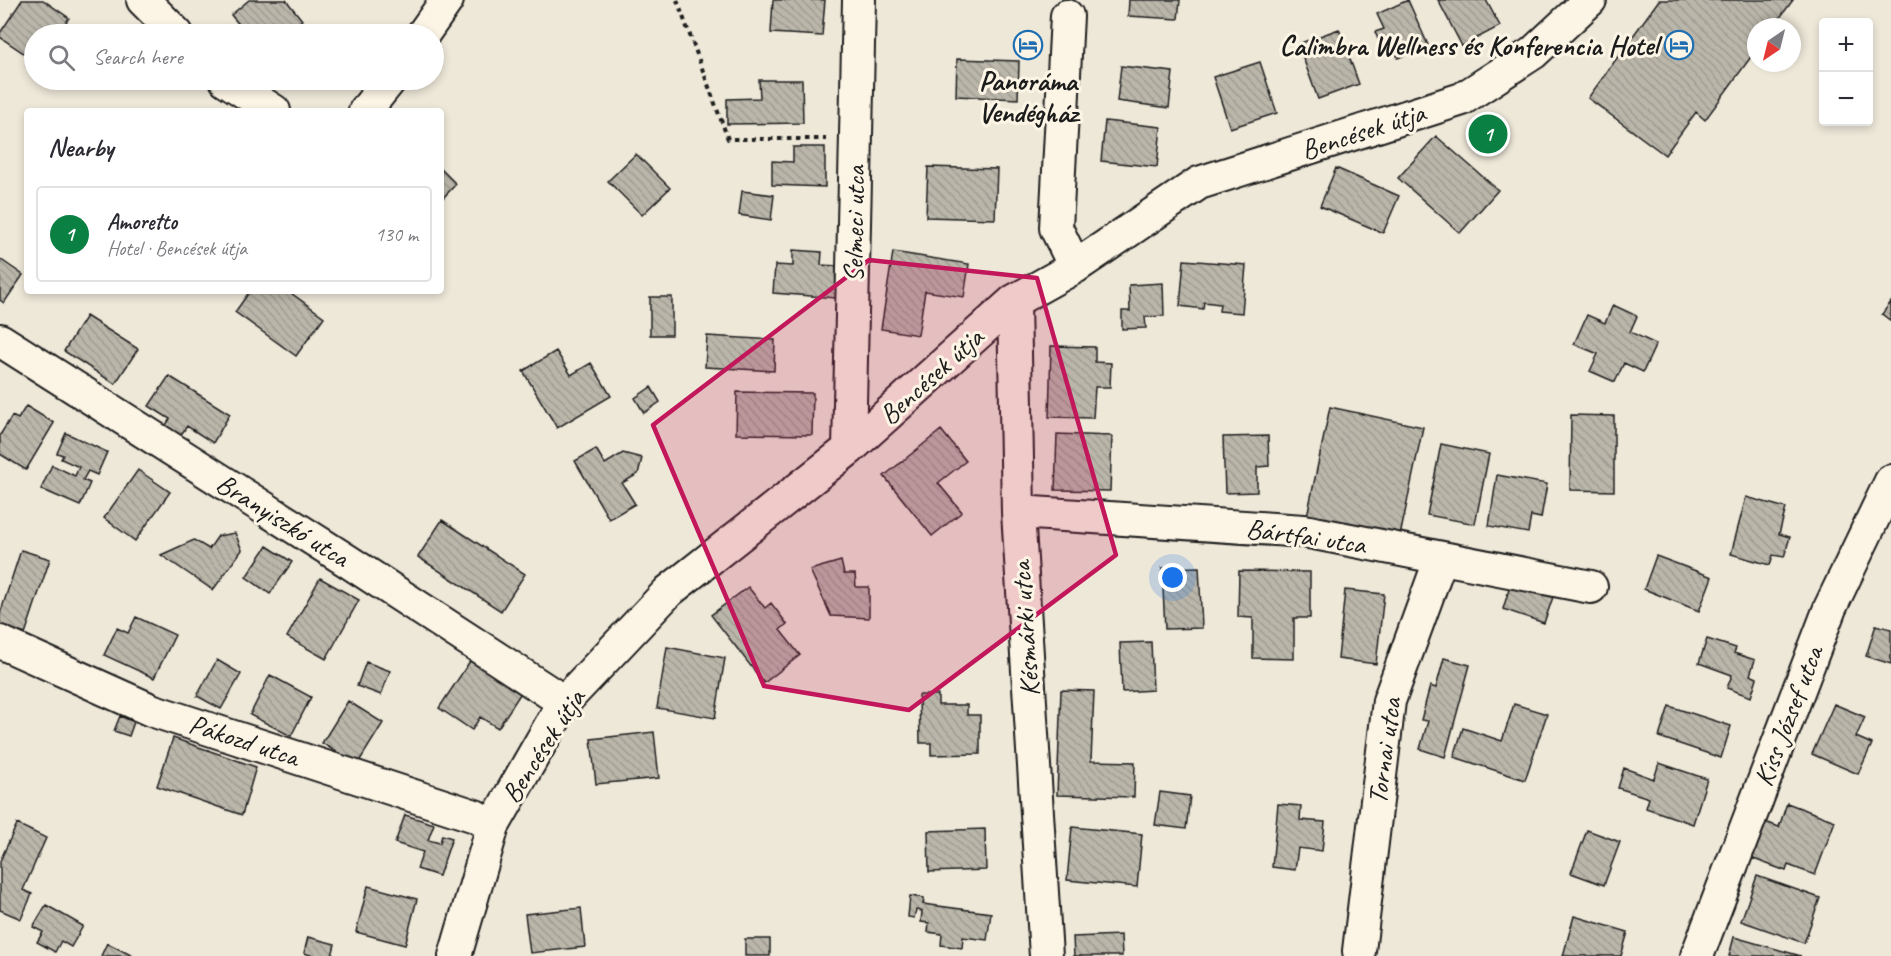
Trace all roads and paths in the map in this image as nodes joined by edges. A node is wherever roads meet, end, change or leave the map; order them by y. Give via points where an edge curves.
1 (143, 0) edge
2 (447, 0) edge
3 (677, 0) edge
4 (859, 0) edge
5 (1590, 0) edge
6 (1067, 16) dead end
7 (167, 24) edge
8 (430, 24) edge
9 (241, 90) edge
10 (382, 90) edge
11 (269, 108) edge
12 (367, 108) edge
13 (856, 139) junction
14 (1075, 267) junction
15 (1014, 301) junction
16 (0, 340) edge
17 (849, 449) junction
18 (1891, 481) edge
19 (1018, 512) junction
20 (1441, 558) junction
21 (1591, 587) dead end
22 (0, 642) edge
23 (564, 702) junction
24 (493, 825) junction
25 (1359, 951) dead end
26 (455, 956) edge
27 (1046, 956) edge
28 (1697, 956) edge

1 - 7 street
2 - 8 street
3 - 13 path via 728,139
4 - 13 street, Selmeci utca
5 - 14 street, Bencések útja via 1533,53 1462,99 1198,183
6 - 14 street via 1056,228
9 - 11 street
10 - 12 street
13 - 17 street, Selmeci utca
14 - 15 street, Bencések útja
15 - 17 street, Bencések útja
15 - 19 street, Késmárki utca
16 - 23 street, Branyiszkó utca
17 - 23 street, Bencések útja via 669,591
18 - 28 street, Kiss József utca via 1830,608
19 - 20 street, Bártfai utca via 1304,531
19 - 27 street, Késmárki utca
20 - 21 street, Bártfai utca
20 - 25 street, Tornai utca via 1389,701
22 - 24 street, Pákozd utca via 151,710
23 - 24 street, Bencések útja
24 - 26 street, Bencések útja

